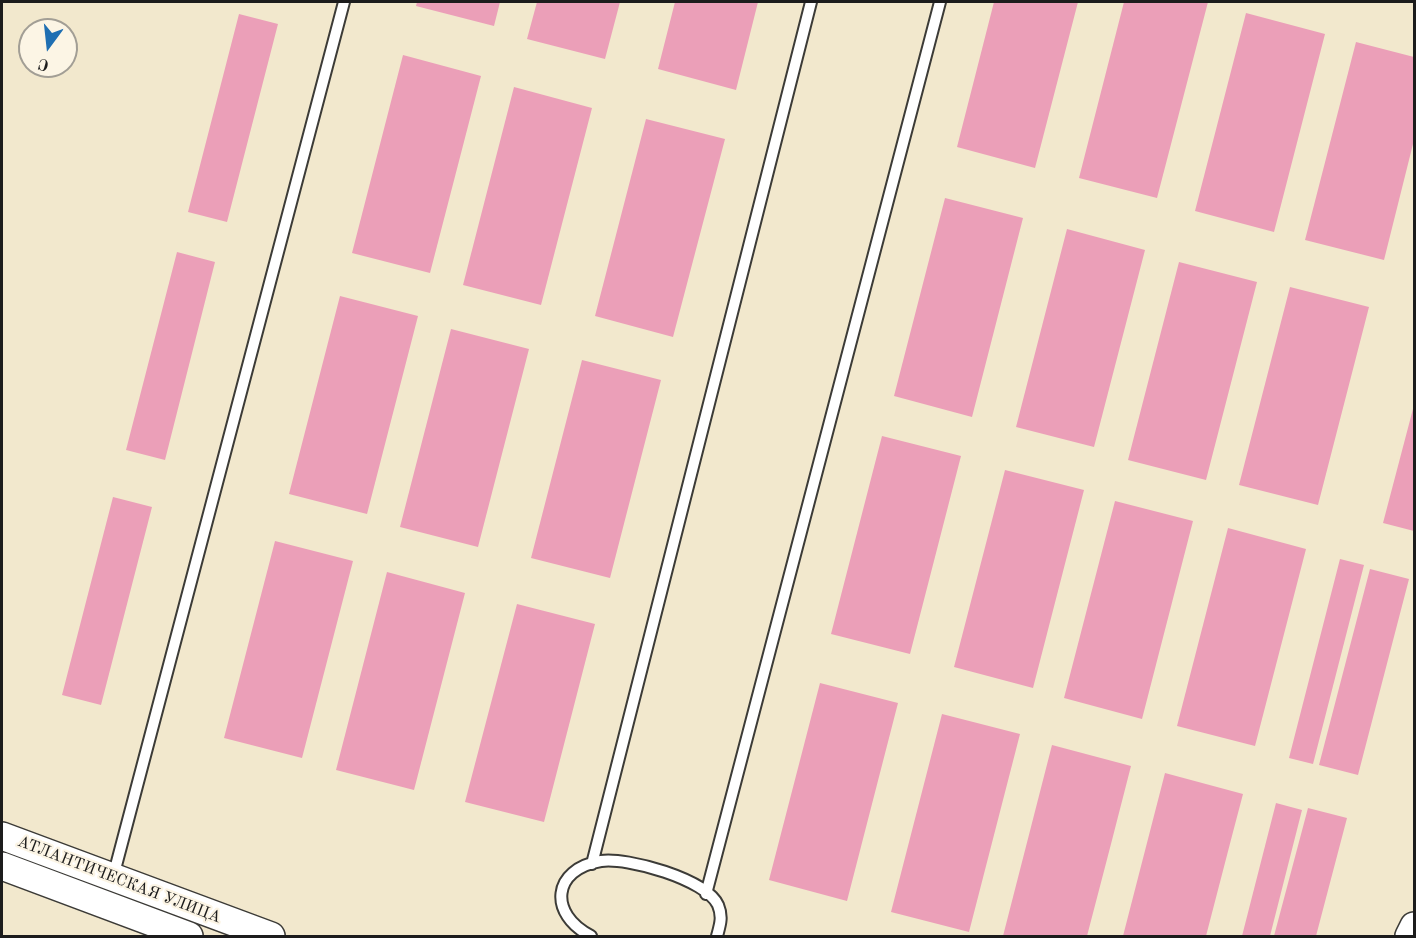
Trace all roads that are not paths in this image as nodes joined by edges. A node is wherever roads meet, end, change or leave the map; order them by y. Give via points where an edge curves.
1 (344, 2) edge
2 (811, 2) edge
3 (940, 2) edge
4 (2, 836) edge
5 (592, 864) junction
6 (2, 866) edge
7 (112, 877) junction
8 (706, 894) junction
9 (1414, 926) edge
10 (575, 932) edge
11 (189, 936) edge
12 (271, 936) edge
13 (591, 936) edge
14 (717, 936) edge
15 (1409, 936) edge

1 - 7 lane
2 - 5 lane
3 - 8 lane
4 - 7 street, АТЛАНТИЧЕСКАЯ УЛИЦА
5 - 8 lane via 632,862 663,870
5 - 10 lane via 579,868 566,883 561,899 564,916
6 - 11 street, АТЛАНТИЧЕСКАЯ УЛИЦА
7 - 12 street, АТЛАНТИЧЕСКАЯ УЛИЦА
8 - 14 lane via 717,903 722,921
9 - 15 street
10 - 13 lane

